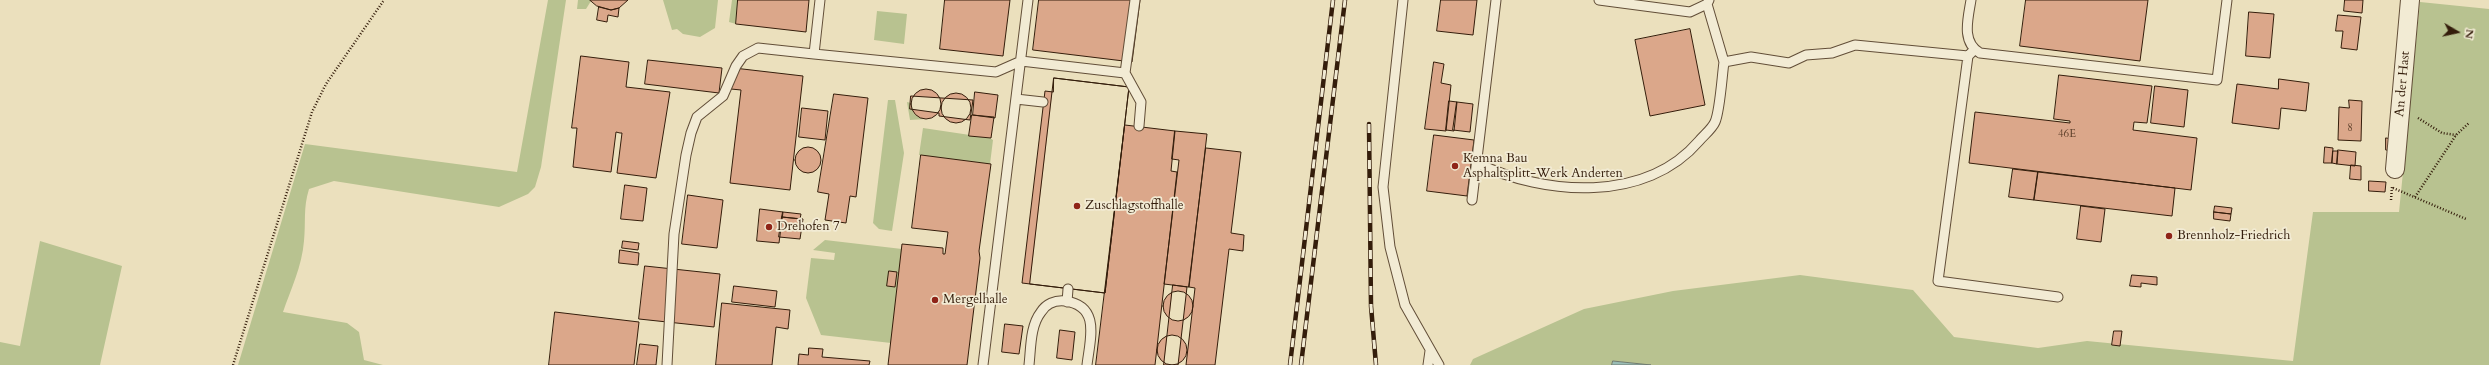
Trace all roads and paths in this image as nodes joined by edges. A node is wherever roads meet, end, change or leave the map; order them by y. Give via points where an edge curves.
1 (384, 0) edge
2 (820, 0) edge
3 (1028, 0) edge
4 (1135, 0) edge
5 (1403, 0) edge
6 (1496, 0) edge
7 (1599, 0) edge
8 (1971, 0) edge
9 (2227, 0) edge
10 (2410, 0) edge
11 (1708, 2) edge
12 (1971, 53) junction
13 (814, 54) junction
14 (1020, 61) junction
15 (1724, 62) junction
16 (1125, 73) junction
17 (1016, 99) junction
18 (1043, 102) dead end
19 (2400, 115) junction
20 (2469, 123) dead end
21 (1139, 126) dead end
22 (2456, 135) junction
23 (1477, 163) junction
24 (2395, 169) dead end
25 (2392, 188) dead end
26 (2415, 197) junction
27 (1472, 200) dead end
28 (2466, 219) dead end
29 (1068, 289) dead end
30 (2058, 297) dead end
31 (1067, 302) junction
32 (1430, 351) junction
33 (233, 365) edge
34 (667, 365) edge
35 (984, 365) edge
36 (1028, 365) edge
37 (1087, 365) edge
38 (1428, 365) edge
39 (1439, 365) edge

1 - 33 path via 326,84 312,112
2 - 13 lane
3 - 14 lane
4 - 16 lane
5 - 32 lane via 1383,187 1390,247 1405,305
6 - 23 lane
7 - 11 lane via 1690,12
8 - 12 lane via 1966,32
9 - 12 lane via 2217,80
10 - 19 street, An der Hast
11 - 15 lane
12 - 15 lane via 1855,45 1832,53 1806,55 1789,62 1751,57
12 - 30 lane via 1938,281
13 - 14 lane via 996,72
13 - 34 lane via 758,48 744,56 736,66 723,96 697,117 690,133 674,234
14 - 16 lane
14 - 17 lane
15 - 23 lane via 1715,122 1688,153 1667,169 1649,178 1603,188 1558,185 1519,180
16 - 21 lane via 1141,102
17 - 18 lane
17 - 35 lane
19 - 22 path via 2417,117 2442,133
19 - 24 street, An der Hast
20 - 22 path
22 - 26 path
23 - 27 lane
25 - 26 path
26 - 28 path
29 - 31 lane
31 - 36 lane via 1054,302 1040,312 1034,326
31 - 37 lane via 1086,310 1089,317 1092,327
32 - 38 lane
32 - 39 lane

